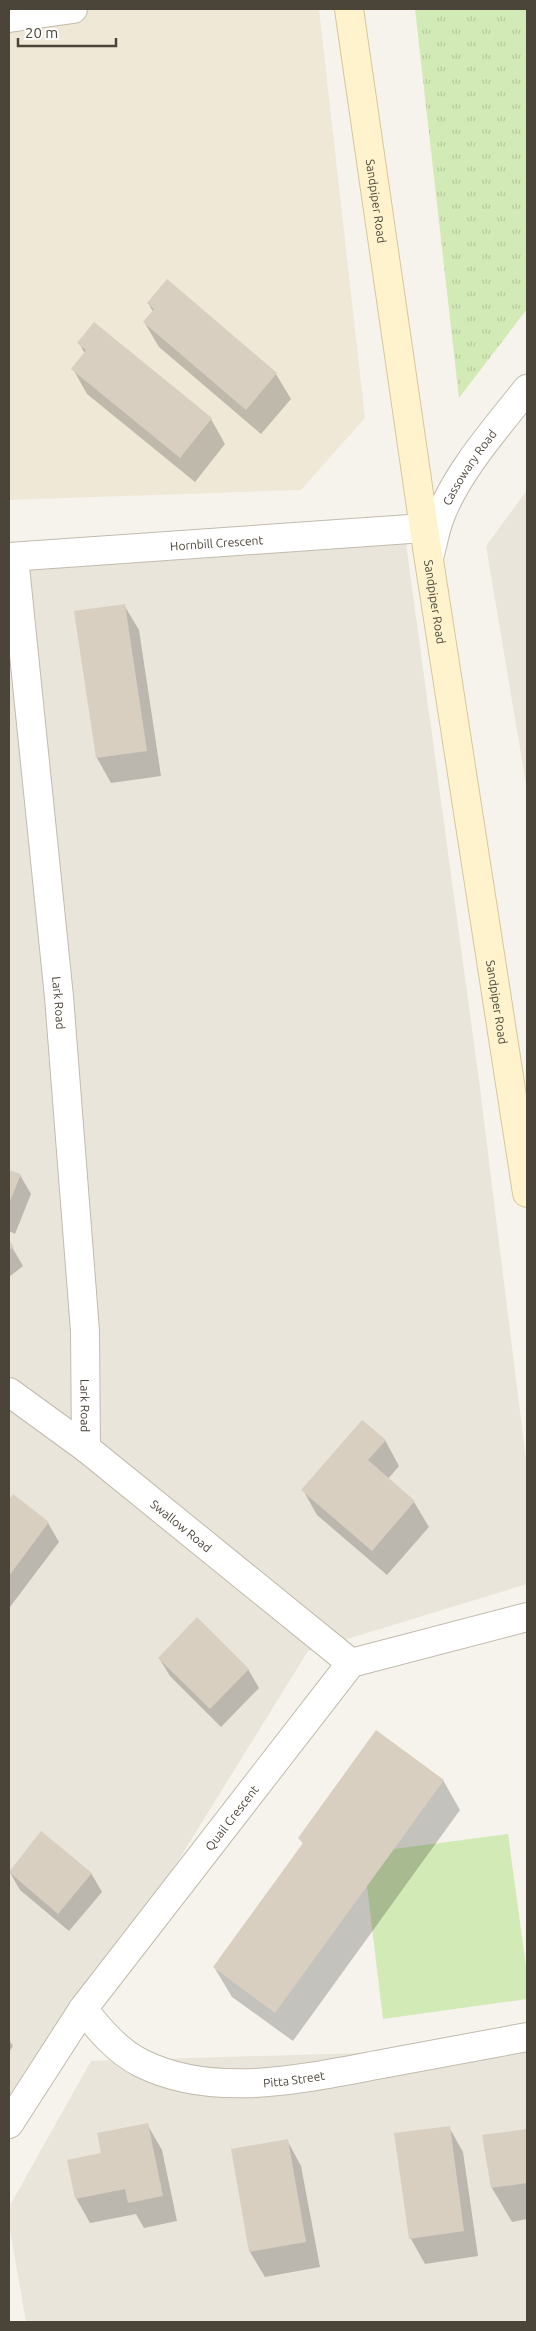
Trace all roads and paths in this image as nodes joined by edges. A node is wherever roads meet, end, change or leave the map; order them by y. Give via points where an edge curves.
1 (74, 9) edge
2 (349, 9) edge
3 (9, 18) edge
4 (527, 389) edge
5 (424, 528) junction
6 (429, 555) junction
7 (11, 557) edge
8 (527, 1193) edge
9 (9, 1392) edge
10 (86, 1448) junction
11 (527, 1617) edge
12 (352, 1663) junction
13 (83, 2009) junction
14 (527, 2037) edge
15 (9, 2124) edge

1 - 3 street
2 - 5 street, Sandpiper Road
4 - 6 street, Cassowary Road via 472,460 439,519
5 - 6 street, Sandpiper Road
5 - 7 street, Hornbill Crescent
6 - 8 street, Sandpiper Road
7 - 10 street, Lark Road via 59,997 85,1331
9 - 10 street, Swallow Road
10 - 12 street, Swallow Road
11 - 12 street
12 - 13 street, Quail Crescent
13 - 14 street, Pitta Street via 108,2038 140,2062 197,2080 241,2083 294,2080
13 - 15 street, Quail Crescent

